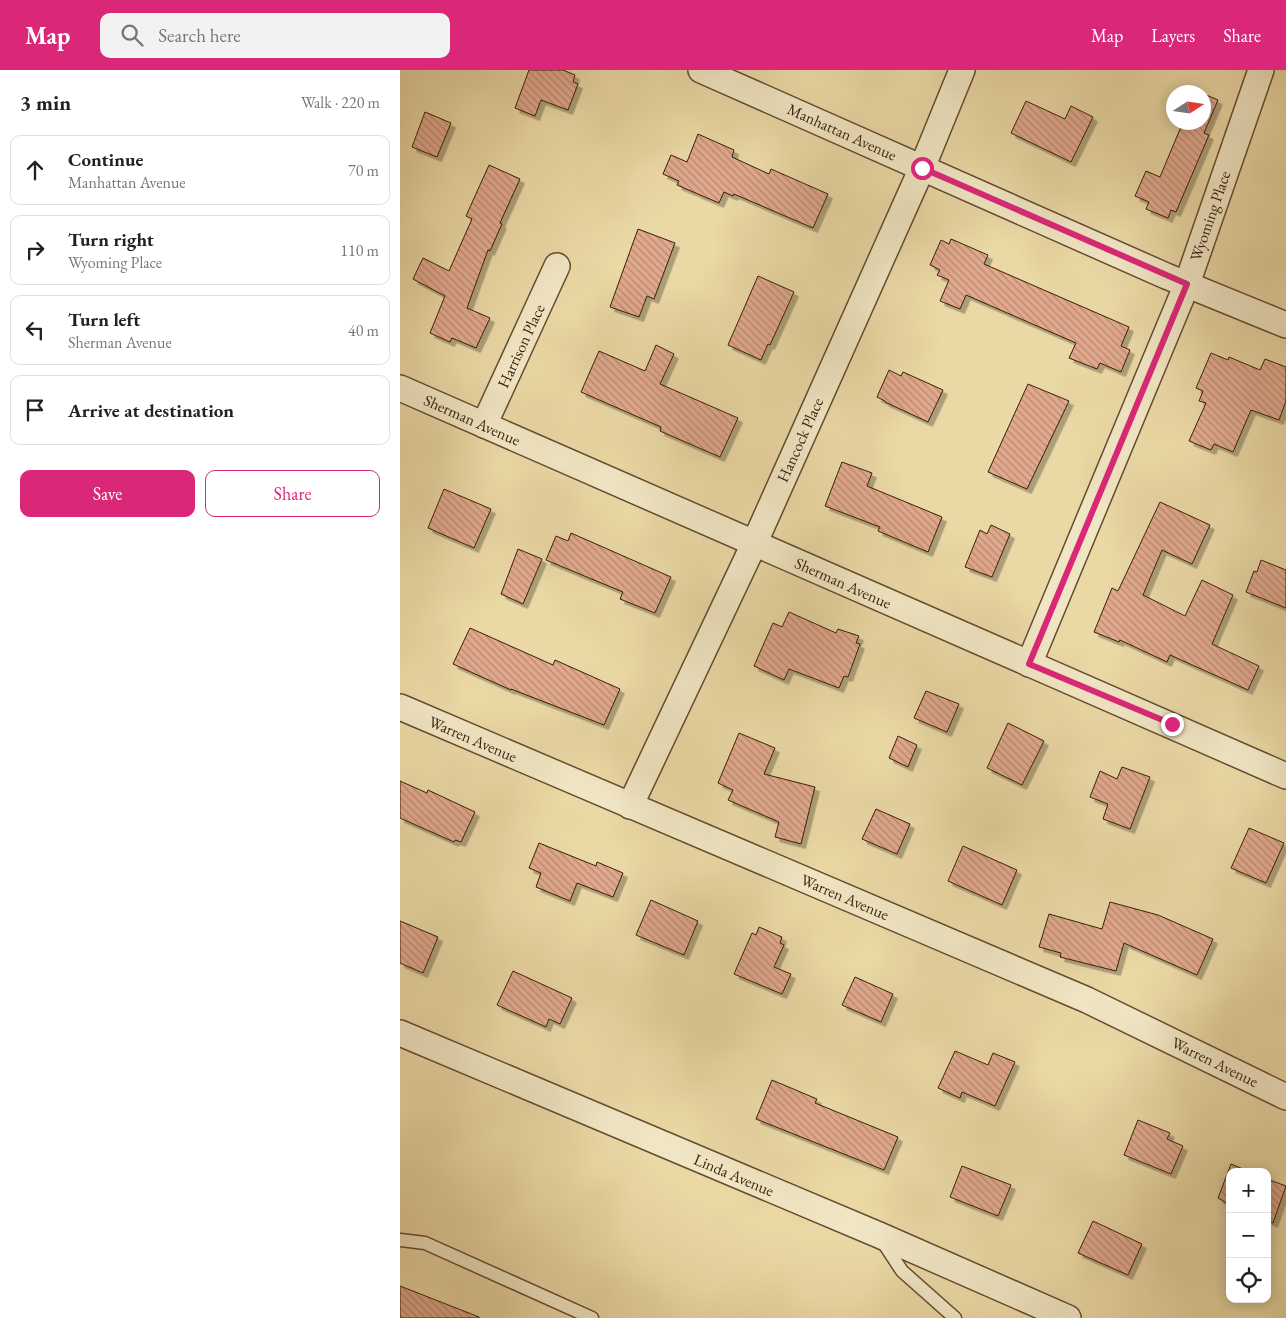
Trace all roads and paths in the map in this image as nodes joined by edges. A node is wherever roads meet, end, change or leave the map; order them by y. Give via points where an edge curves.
1 (701, 70) edge
2 (962, 70) edge
3 (1262, 70) edge
4 (922, 168) junction
5 (558, 266) dead end
6 (1187, 284) junction
7 (1286, 325) edge
8 (400, 388) edge
9 (484, 425) junction
10 (754, 544) junction
11 (1029, 664) junction
12 (400, 707) edge
13 (1286, 776) edge
14 (630, 806) junction
15 (400, 1033) edge
16 (1286, 1097) edge
17 (879, 1235) junction
18 (400, 1240) edge
19 (592, 1318) edge
20 (955, 1318) edge
21 (1068, 1318) edge

1 - 4 street, Manhattan Avenue
2 - 4 street, Hancock Place
3 - 6 street, Wyoming Place
4 - 6 street, Manhattan Avenue
4 - 10 street, Hancock Place
5 - 9 street, Harrison Place
6 - 7 street, Manhattan Avenue
6 - 11 street, Wyoming Place
8 - 9 street, Sherman Avenue
9 - 10 street, Sherman Avenue
10 - 11 street, Sherman Avenue
10 - 14 street, Hancock Place
11 - 13 street, Sherman Avenue
12 - 14 street, Warren Avenue
14 - 16 street, Warren Avenue via 1087,1000
15 - 17 street, Linda Avenue
17 - 20 lane via 902,1271
17 - 21 street, Linda Avenue
18 - 19 lane via 424,1243

